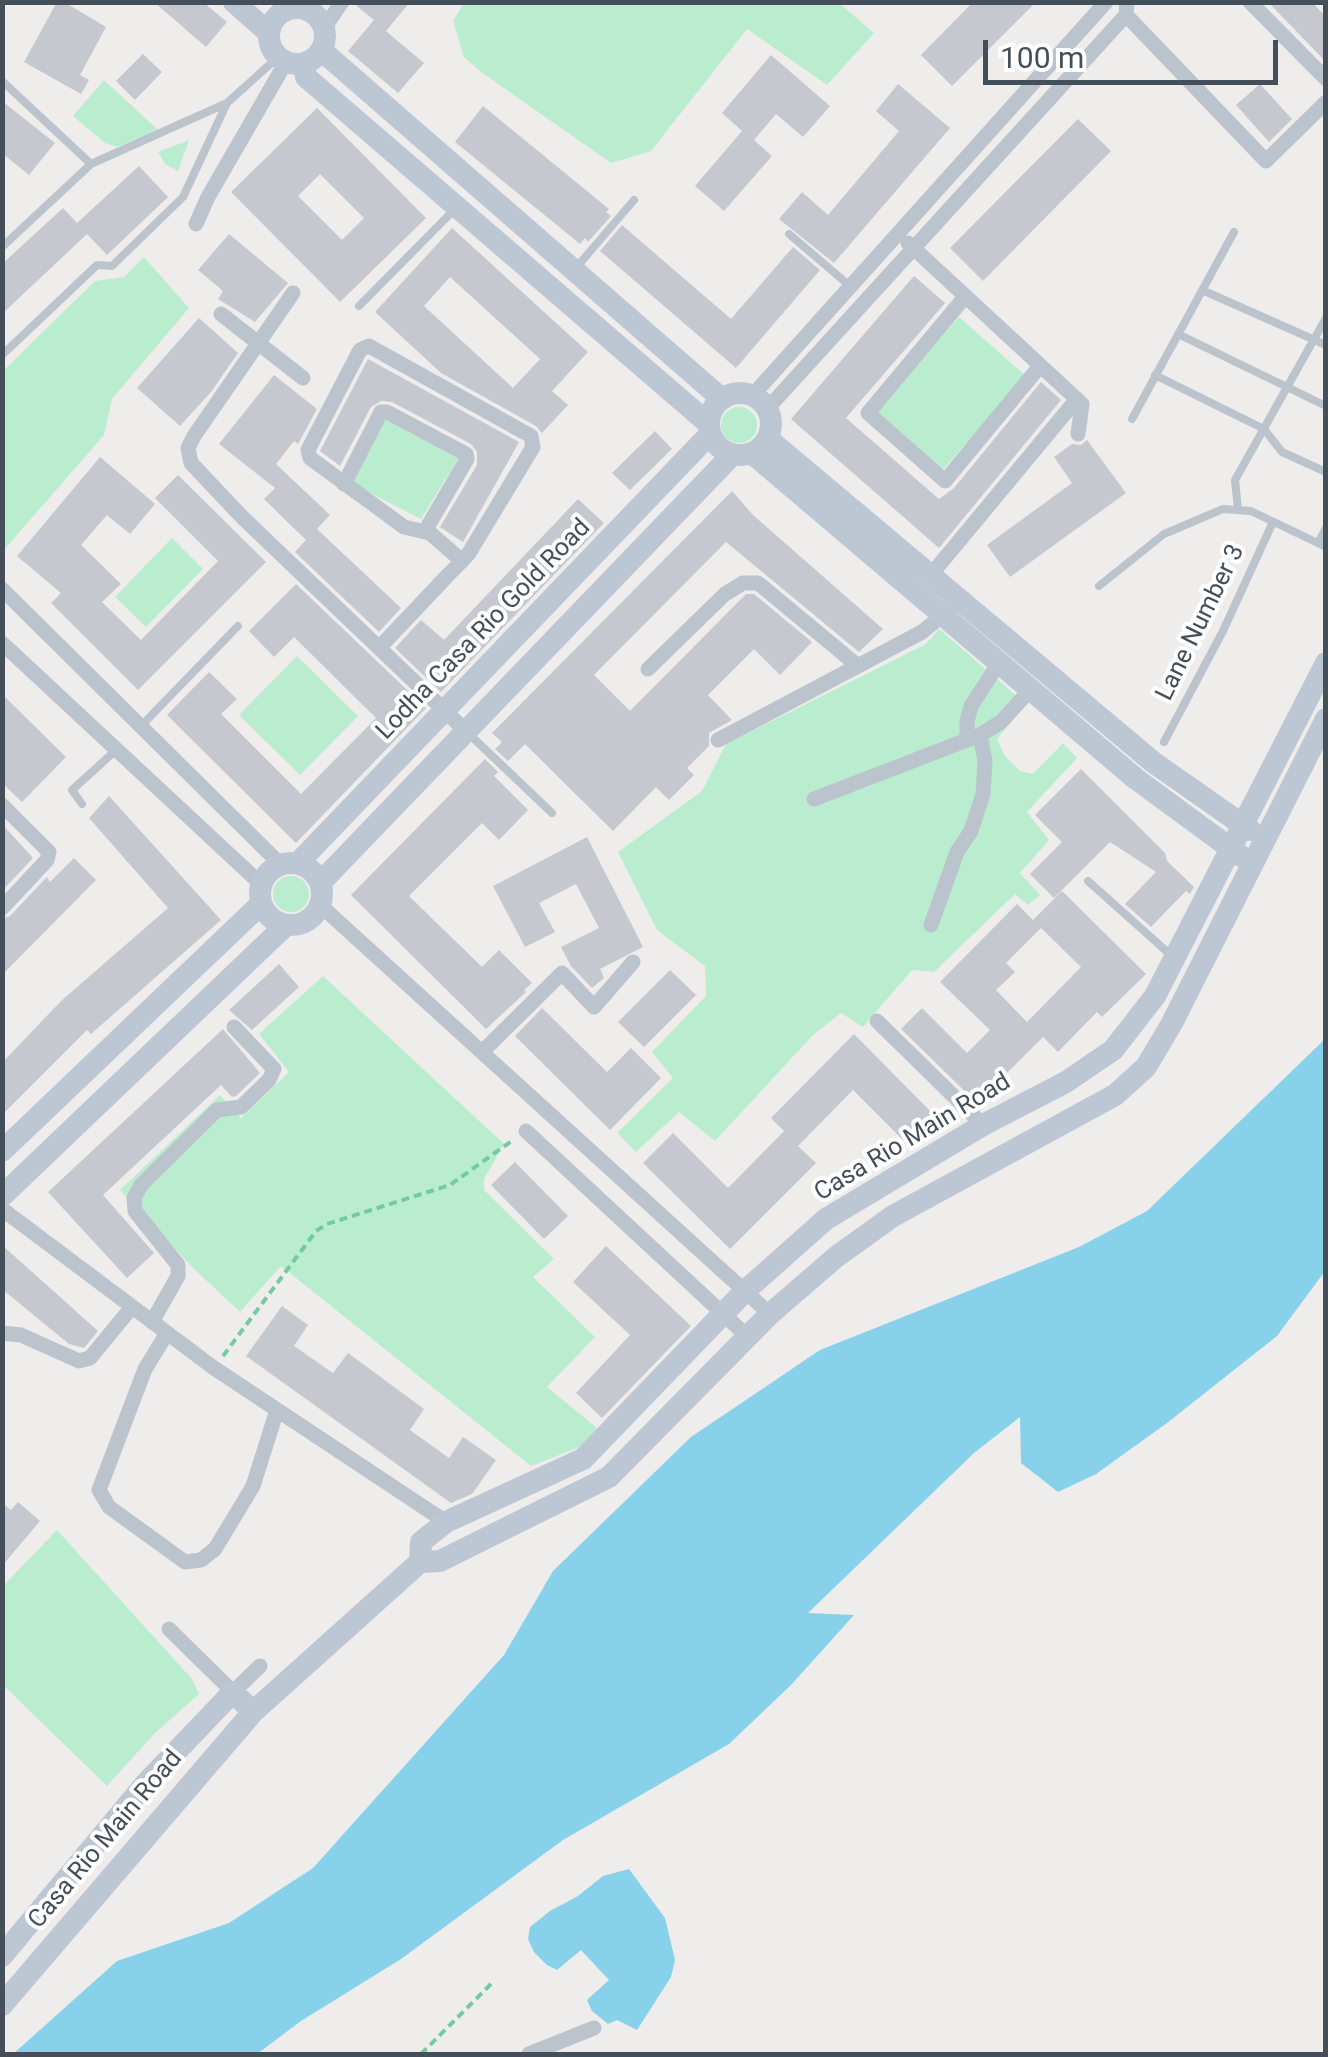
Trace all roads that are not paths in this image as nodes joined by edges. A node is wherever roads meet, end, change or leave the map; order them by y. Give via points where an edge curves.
1 (234, 2) edge
2 (342, 2) edge
3 (1106, 2) edge
4 (1250, 2) edge
5 (298, 5) edge
6 (1126, 9) edge
7 (268, 33) junction
8 (303, 52) junction
9 (1326, 79) edge
10 (2, 82) edge
11 (1326, 102) edge
12 (226, 103) junction
13 (91, 164) junction
14 (634, 200) dead end
15 (457, 207) junction
16 (196, 224) dead end
17 (1234, 232) dead end
18 (789, 234) dead end
19 (898, 234) junction
20 (2, 247) edge
21 (913, 249) junction
22 (574, 270) junction
23 (850, 286) junction
24 (1202, 290) junction
25 (293, 292) dead end
26 (964, 298) junction
27 (360, 306) dead end
28 (221, 314) dead end
29 (1326, 318) edge
30 (1178, 334) junction
31 (1313, 340) junction
32 (258, 344) junction
33 (1326, 346) edge
34 (2, 355) edge
35 (1040, 366) junction
36 (1155, 376) junction
37 (303, 378) dead end
38 (1287, 387) junction
39 (722, 398) junction
40 (1077, 399) junction
41 (759, 402) junction
42 (1326, 406) edge
43 (1132, 418) dead end
44 (709, 429) junction
45 (1264, 429) junction
46 (1078, 434) dead end
47 (751, 449) junction
48 (1326, 472) edge
49 (344, 484) junction
50 (1238, 510) junction
51 (1273, 522) junction
52 (1326, 528) edge
53 (426, 532) junction
54 (1322, 545) edge
55 (462, 561) junction
56 (930, 576) junction
57 (1099, 586) dead end
58 (2, 589) edge
59 (15, 602) junction
60 (951, 608) junction
61 (2, 615) edge
62 (238, 626) dead end
63 (974, 628) junction
64 (2, 643) edge
65 (379, 648) junction
66 (999, 663) junction
67 (1326, 663) edge
68 (858, 666) junction
69 (648, 669) dead end
70 (1030, 690) junction
71 (445, 711) junction
72 (1326, 718) edge
73 (140, 727) junction
74 (466, 731) junction
75 (974, 738) junction
76 (718, 740) dead end
77 (1164, 742) dead end
78 (115, 751) junction
79 (1123, 752) junction
80 (814, 799) dead end
81 (82, 804) dead end
82 (2, 805) edge
83 (552, 813) dead end
84 (1241, 824) junction
85 (1262, 839) junction
86 (1231, 848) junction
87 (289, 864) junction
88 (1252, 864) junction
89 (1088, 881) dead end
90 (261, 894) junction
91 (320, 894) junction
92 (2, 908) edge
93 (286, 924) junction
94 (930, 925) dead end
95 (1172, 958) junction
96 (632, 962) dead end
97 (876, 1021) dead end
98 (234, 1027) dead end
99 (482, 1052) junction
100 (983, 1125) junction
101 (526, 1131) road end
102 (2, 1151) edge
103 (2, 1196) edge
104 (2, 1209) edge
105 (745, 1291) junction
106 (132, 1307) junction
107 (724, 1314) junction
108 (770, 1314) junction
109 (152, 1322) junction
110 (2, 1333) edge
111 (167, 1333) junction
112 (748, 1337) junction
113 (277, 1410) junction
114 (446, 1522) junction
115 (420, 1562) junction
116 (168, 1630) dead end
117 (260, 1666) dead end
118 (234, 1692) junction
119 (252, 1712) junction
120 (57, 1891) junction
121 (81, 1912) junction
122 (2, 1956) edge
123 (2, 2004) edge
124 (594, 2028) dead end
125 (529, 2054) edge

1 - 7 street
2 - 8 street
3 - 19 street
4 - 9 street
5 - 7 street via 277,16
5 - 8 street via 319,19
6 - 11 street via 1266,160
6 - 21 street
7 - 8 street via 272,50
8 - 12 lane
8 - 15 street via 306,76
8 - 16 street
8 - 22 street
10 - 13 lane
12 - 13 lane
12 - 34 lane via 183,197 112,266 97,265
13 - 20 lane
14 - 22 lane
15 - 27 lane
15 - 44 street
17 - 24 lane
18 - 23 lane
19 - 21 street
19 - 23 street
21 - 26 street
21 - 41 street
22 - 39 street
23 - 41 street
24 - 30 lane
24 - 31 lane
25 - 32 street
26 - 35 street
26 - 35 street via 868,413 945,481
28 - 32 street
29 - 31 lane
30 - 36 lane
30 - 38 lane
31 - 33 lane
31 - 38 lane
32 - 37 street
32 - 65 street via 194,436 191,463
35 - 40 street
36 - 43 lane
36 - 45 lane
38 - 42 lane
38 - 45 lane
39 - 41 street via 732,394
39 - 44 street, Lodha Casa Rio Gold Road
40 - 46 street via 1083,409
40 - 56 street
41 - 47 street via 770,419
44 - 47 street via 723,450
44 - 71 street, Lodha Casa Rio Gold Road
45 - 48 lane via 1282,452
45 - 50 lane via 1235,480
47 - 56 street
47 - 60 street
47 - 74 street
49 - 53 street via 404,527
49 - 53 street via 381,412 466,454
49 - 55 street via 308,450 360,350 369,346 531,436 532,447
50 - 51 lane
50 - 57 lane via 1224,509 1164,534
51 - 54 lane
51 - 77 lane, Lane Number 3
52 - 54 lane
53 - 55 street
55 - 65 street
56 - 60 street
58 - 59 street
59 - 61 street
59 - 73 street
60 - 63 street
60 - 68 street via 922,632
62 - 73 lane
63 - 66 street
63 - 79 street
64 - 78 street
65 - 71 street
66 - 70 street
66 - 75 street via 971,706
67 - 84 street, Casa Rio Main Road
68 - 69 street via 758,582 725,594
68 - 76 street
70 - 75 street
70 - 79 street
71 - 74 street
71 - 87 street, Lodha Casa Rio Gold Road
72 - 85 street, Casa Rio Main Road
73 - 78 street
73 - 87 street
74 - 83 lane
74 - 91 street
75 - 80 street
75 - 94 street via 985,761 983,794
78 - 81 lane via 72,790
78 - 90 street
79 - 84 street
79 - 86 street
82 - 92 street via 49,852
84 - 85 street
84 - 86 street, Casa Rio Main Road
85 - 88 street, Casa Rio Main Road
86 - 88 street
86 - 95 street, Casa Rio Main Road
87 - 90 street, Lodha Casa Rio Gold Road via 266,874
87 - 91 street via 311,870
88 - 108 street, Casa Rio Main Road via 1146,1067 1115,1095 893,1216
89 - 95 lane
90 - 93 street via 272,919
90 - 102 street, Lodha Casa Rio Gold Road
91 - 93 street via 312,918
91 - 99 street
93 - 103 street
95 - 100 street, Casa Rio Main Road via 1155,996 1105,1056
96 - 99 street via 594,1007 562,973
97 - 100 street
98 - 109 street via 274,1069 269,1080 241,1107 217,1110 134,1198 135,1211 178,1265
99 - 105 street
100 - 105 street, Casa Rio Main Road via 826,1219
101 - 107 street
104 - 106 street
105 - 107 street, Casa Rio Main Road
105 - 108 street
106 - 109 street
106 - 110 street via 90,1358
107 - 112 street
107 - 114 street, Casa Rio Main Road via 583,1459
108 - 112 street, Casa Rio Main Road
109 - 111 street
111 - 113 street
111 - 113 street via 144,1369 99,1490 109,1507 185,1562 215,1550 253,1486
112 - 115 street, Casa Rio Main Road via 609,1477 440,1561
113 - 114 street
114 - 115 street, Casa Rio Main Road via 420,1542
115 - 119 street, Casa Rio Main Road
116 - 118 street
117 - 118 street
118 - 119 street
118 - 120 street, Casa Rio Main Road via 147,1782
119 - 121 street, Casa Rio Main Road
120 - 121 street
120 - 122 street, Casa Rio Main Road
121 - 123 street, Casa Rio Main Road
124 - 125 street

